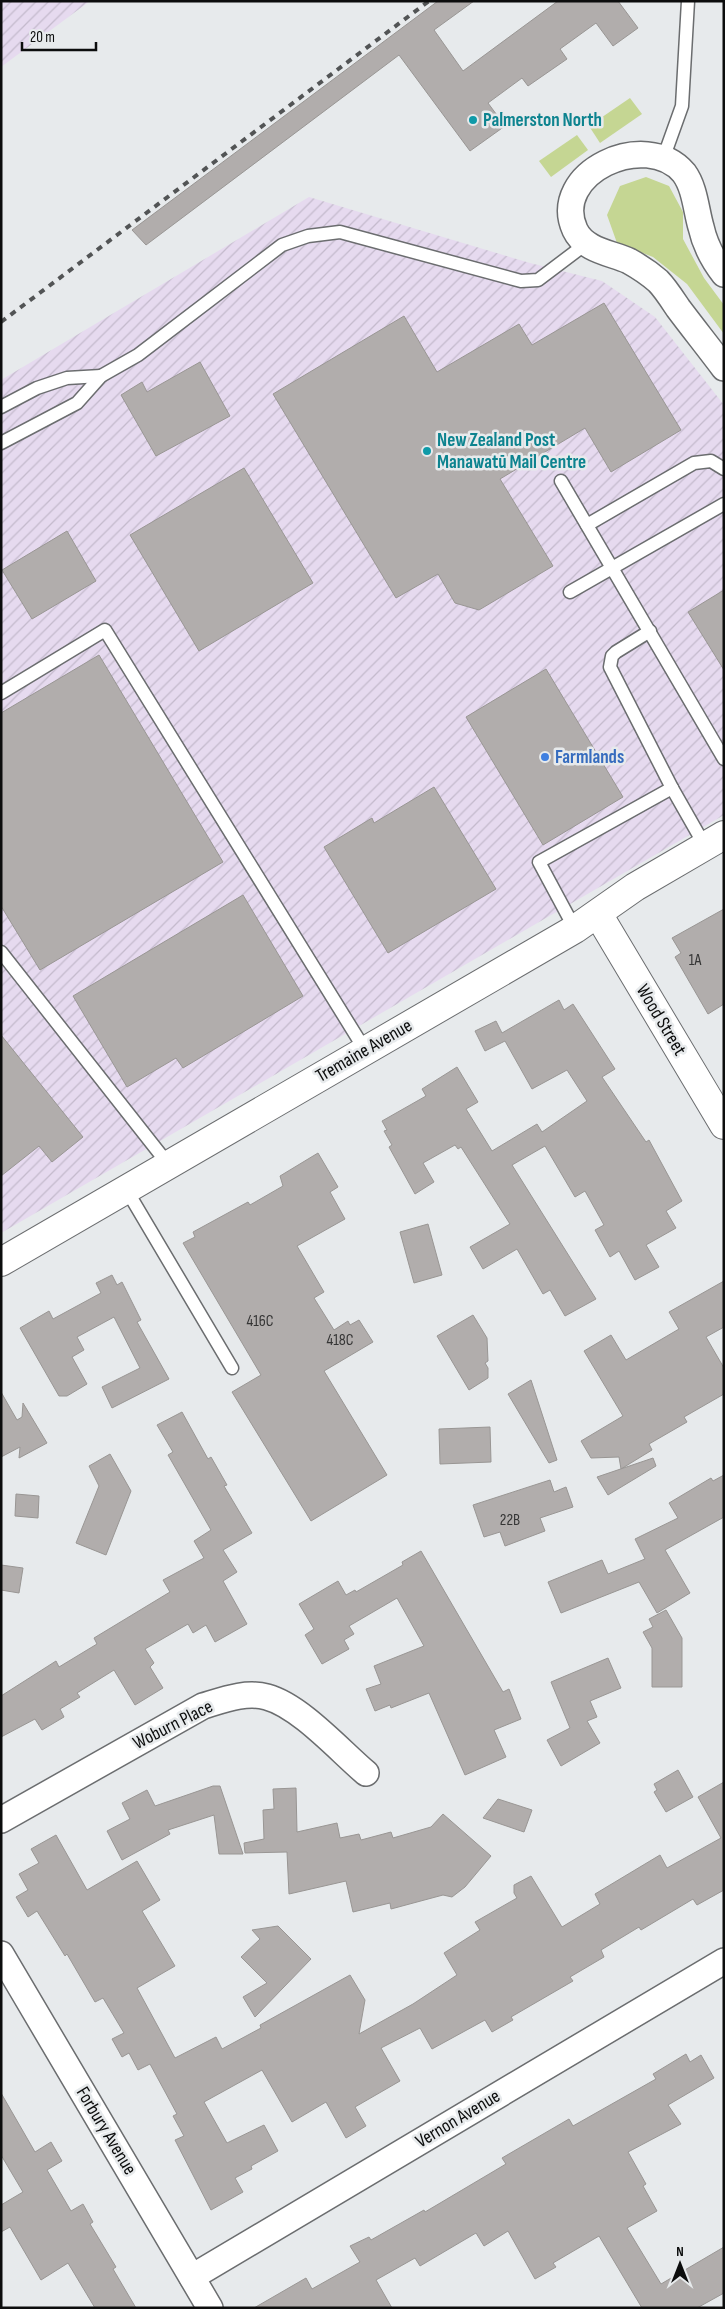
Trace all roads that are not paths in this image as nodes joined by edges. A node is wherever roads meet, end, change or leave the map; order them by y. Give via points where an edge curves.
1 (688, 1) edge
2 (663, 158) junction
3 (587, 243) junction
4 (724, 274) edge
5 (724, 368) edge
6 (101, 376) junction
7 (1, 407) edge
8 (1, 442) edge
9 (724, 469) edge
10 (561, 481) dead end
11 (724, 504) edge
12 (587, 525) junction
13 (612, 568) junction
14 (570, 592) dead end
15 (650, 631) junction
16 (1, 692) edge
17 (724, 759) edge
18 (672, 788) junction
19 (714, 841) edge
20 (598, 914) junction
21 (575, 929) junction
22 (1, 952) edge
23 (365, 1050) junction
24 (724, 1125) edge
25 (168, 1164) junction
26 (126, 1189) junction
27 (1, 1262) edge
28 (232, 1368) dead end
29 (366, 1773) dead end
30 (1, 1820) edge
31 (1, 1954) edge
32 (724, 1961) edge
33 (192, 2277) junction
34 (210, 2308) edge

1 - 2 lane via 682,106
2 - 3 street via 643,153 620,157 598,167 580,184 572,199 571,214 575,231
2 - 4 street via 683,173 695,197 711,257
3 - 5 street via 605,254 629,261 658,281
3 - 6 lane via 538,280 521,281 340,232 308,236 282,245 138,355
6 - 7 lane via 67,378 37,388
6 - 8 lane via 77,402
9 - 12 lane via 711,461 694,463
10 - 12 lane
11 - 13 lane
12 - 13 lane
13 - 14 lane
13 - 15 lane
15 - 17 lane
15 - 18 lane via 616,652 610,662 611,672
16 - 23 lane via 105,630
18 - 19 lane
18 - 21 lane via 539,862
19 - 20 main road, Tremaine Avenue via 635,887
20 - 21 main road, Tremaine Avenue
20 - 24 main road, Wood Street
21 - 23 main road, Tremaine Avenue
22 - 25 lane
23 - 25 main road, Tremaine Avenue
25 - 26 main road, Tremaine Avenue
26 - 27 main road, Tremaine Avenue
26 - 28 lane
29 - 30 street, Woburn Place via 291,1706 266,1696 238,1696 203,1706
31 - 33 street, Forbury Avenue
32 - 33 street, Vernon Avenue
33 - 34 street, Forbury Avenue

